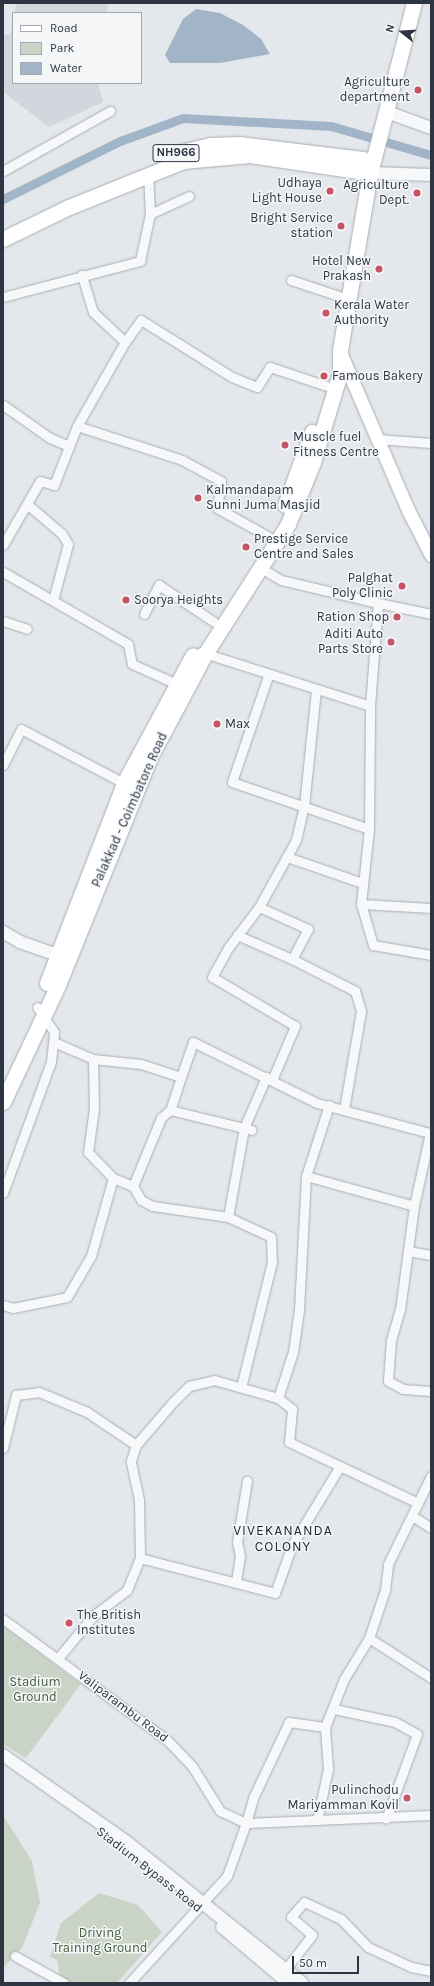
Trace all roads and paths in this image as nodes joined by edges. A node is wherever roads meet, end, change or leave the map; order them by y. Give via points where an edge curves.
1 (414, 3) edge
2 (110, 111) dead end
3 (382, 116) junction
4 (431, 128) edge
5 (226, 150) junction
6 (367, 163) junction
7 (3, 171) edge
8 (148, 173) junction
9 (431, 175) edge
10 (189, 196) dead end
11 (150, 214) junction
12 (3, 228) edge
13 (3, 239) edge
14 (82, 275) junction
15 (291, 280) dead end
16 (3, 297) edge
17 (348, 299) junction
18 (125, 342) junction
19 (340, 350) junction
20 (327, 386) junction
21 (3, 405) edge
22 (77, 426) junction
23 (377, 439) junction
24 (431, 443) edge
25 (69, 446) junction
26 (27, 504) junction
27 (426, 536) edge
28 (271, 538) junction
29 (3, 545) edge
30 (431, 555) edge
31 (262, 568) junction
32 (3, 572) edge
33 (53, 600) junction
34 (378, 603) junction
35 (144, 614) dead end
36 (431, 614) edge
37 (3, 622) edge
38 (214, 622) junction
39 (27, 629) dead end
40 (201, 652) junction
41 (268, 676) junction
42 (177, 684) junction
43 (316, 690) junction
44 (370, 706) junction
45 (154, 738) junction
46 (3, 765) edge
47 (124, 783) junction
48 (304, 806) junction
49 (368, 829) junction
50 (287, 857) junction
51 (362, 883) junction
52 (361, 904) junction
53 (259, 907) junction
54 (431, 908) edge
55 (3, 932) edge
56 (237, 935) junction
57 (431, 955) edge
58 (62, 957) junction
59 (292, 959) junction
60 (40, 1012) junction
61 (54, 1042) junction
62 (93, 1059) junction
63 (181, 1076) junction
64 (269, 1078) junction
65 (3, 1083) edge
66 (3, 1102) edge
67 (329, 1105) junction
68 (344, 1109) junction
69 (170, 1110) junction
70 (248, 1129) junction
71 (431, 1131) edge
72 (429, 1158) edge
73 (306, 1176) junction
74 (113, 1178) junction
75 (133, 1186) junction
76 (3, 1193) edge
77 (414, 1206) junction
78 (228, 1217) junction
79 (408, 1251) junction
80 (431, 1255) edge
81 (3, 1305) edge
82 (242, 1387) junction
83 (431, 1391) edge
84 (278, 1398) junction
85 (136, 1445) junction
86 (3, 1448) edge
87 (340, 1466) junction
88 (431, 1476) edge
89 (247, 1481) dead end
90 (418, 1503) junction
91 (414, 1517) junction
92 (431, 1528) edge
93 (140, 1558) junction
94 (236, 1582) junction
95 (3, 1619) edge
96 (369, 1638) junction
97 (58, 1658) junction
98 (430, 1674) edge
99 (334, 1709) junction
100 (325, 1727) junction
101 (3, 1756) edge
102 (3, 1764) edge
103 (431, 1815) edge
104 (386, 1819) junction
105 (317, 1820) junction
106 (246, 1823) junction
107 (199, 1903) junction
108 (15, 1956) dead end
109 (285, 1970) junction
110 (431, 1971) edge
111 (64, 1983) edge
112 (129, 1983) edge
113 (289, 1983) edge
114 (302, 1983) edge

1 - 3 main road, Palakkad - Coimbatore Road
2 - 7 street via 80,124
3 - 4 street
3 - 6 main road, Palakkad - Coimbatore Road
5 - 6 main road, NH966 via 250,155
5 - 8 main road, NH966
5 - 12 main road, NH966 via 187,150 148,163
6 - 9 street via 393,174
6 - 17 main road, Palakkad - Coimbatore Road via 367,205 362,213
8 - 11 street
8 - 13 main road, NH966
10 - 11 street
11 - 14 street via 140,260
14 - 16 street
14 - 18 street via 93,312
15 - 17 street
17 - 19 main road, Palakkad - Coimbatore Road
18 - 20 street via 141,320 232,377 257,387 270,367
18 - 22 street
19 - 20 main road, Palakkad - Coimbatore Road via 332,361
19 - 23 main road
19 - 31 main road, Palakkad - Coimbatore Road via 340,373 313,462 288,524
20 - 28 main road, Palakkad - Coimbatore Road
21 - 25 street via 50,438
22 - 25 street
22 - 28 street via 182,460 221,481 217,508
23 - 24 street
23 - 27 main road
25 - 26 street via 54,485 40,481
26 - 29 street
26 - 33 street via 62,534 68,544
27 - 30 main road
28 - 38 main road, Palakkad - Coimbatore Road
31 - 34 street via 281,580
31 - 40 main road, Palakkad - Coimbatore Road
32 - 33 street
33 - 42 street via 128,644 132,664
34 - 36 street
34 - 44 street
35 - 38 street via 159,585
37 - 39 street
38 - 40 main road, Palakkad - Coimbatore Road
40 - 41 street
40 - 42 main road, Palakkad - Coimbatore Road
40 - 45 main road, Palakkad - Coimbatore Road
41 - 43 street
41 - 48 street via 232,782
42 - 45 main road, Palakkad - Coimbatore Road
43 - 44 street
43 - 48 street
44 - 49 street
45 - 47 main road, Palakkad - Coimbatore Road
45 - 58 main road, Palakkad - Coimbatore Road
46 - 47 street via 21,729
47 - 58 main road, Palakkad - Coimbatore Road
48 - 49 street
48 - 50 street via 296,840
49 - 51 street
50 - 51 street
50 - 53 street
51 - 52 street
52 - 54 street
52 - 57 street via 373,945
53 - 56 street
53 - 59 street via 308,929
55 - 58 street
56 - 59 street
56 - 64 street via 212,977 295,1026
58 - 60 main road, Palakkad - Coimbatore Road
59 - 68 street via 355,991 361,1011
60 - 61 street via 54,1032
60 - 65 main road, Palakkad - Coimbatore Road
60 - 66 main road, Palakkad - Coimbatore Road
61 - 62 street
61 - 76 street via 48,1080
62 - 63 street via 141,1064
62 - 74 street via 94,1108 88,1152
63 - 64 street via 192,1042
63 - 69 street
64 - 67 street
64 - 70 street
67 - 68 street
67 - 73 street
68 - 71 street
69 - 70 street
69 - 75 street via 161,1118
70 - 78 street
71 - 72 street
72 - 77 street
73 - 77 street
73 - 84 street via 299,1310 293,1352
74 - 75 street
74 - 81 street via 91,1256 67,1297 13,1308
75 - 78 street via 141,1200 153,1206
77 - 79 street
78 - 82 street via 270,1237 272,1262
79 - 80 street
79 - 83 street via 400,1309 391,1340 388,1381 402,1389
82 - 84 street
82 - 85 street via 214,1380 189,1386
84 - 87 street via 292,1409 289,1442
85 - 86 street via 87,1412 39,1392 16,1395
85 - 93 street via 131,1461 139,1500
87 - 90 street
87 - 94 street via 292,1545 275,1593
88 - 90 street
89 - 94 street via 237,1542 240,1556
90 - 91 street
91 - 92 street
91 - 96 street via 388,1564 385,1590
93 - 94 street
93 - 97 street via 127,1590 94,1615
95 - 97 street, Valiparambu Road
96 - 98 street
96 - 99 street via 344,1679
97 - 106 street, Valiparambu Road via 166,1739 192,1766 220,1811
99 - 100 street
99 - 104 street via 395,1722 417,1734
100 - 105 street via 328,1768
100 - 106 street via 289,1722 253,1798
101 - 107 street via 128,1843
102 - 107 street, Stadium Bypass Road
103 - 104 street
104 - 105 street
105 - 106 street
106 - 107 street via 227,1876
107 - 109 street
107 - 112 street
107 - 113 street, Stadium Bypass Road
108 - 111 street
109 - 110 street via 312,1935 291,1917 304,1902 341,1920 368,1947 410,1967
109 - 114 street

